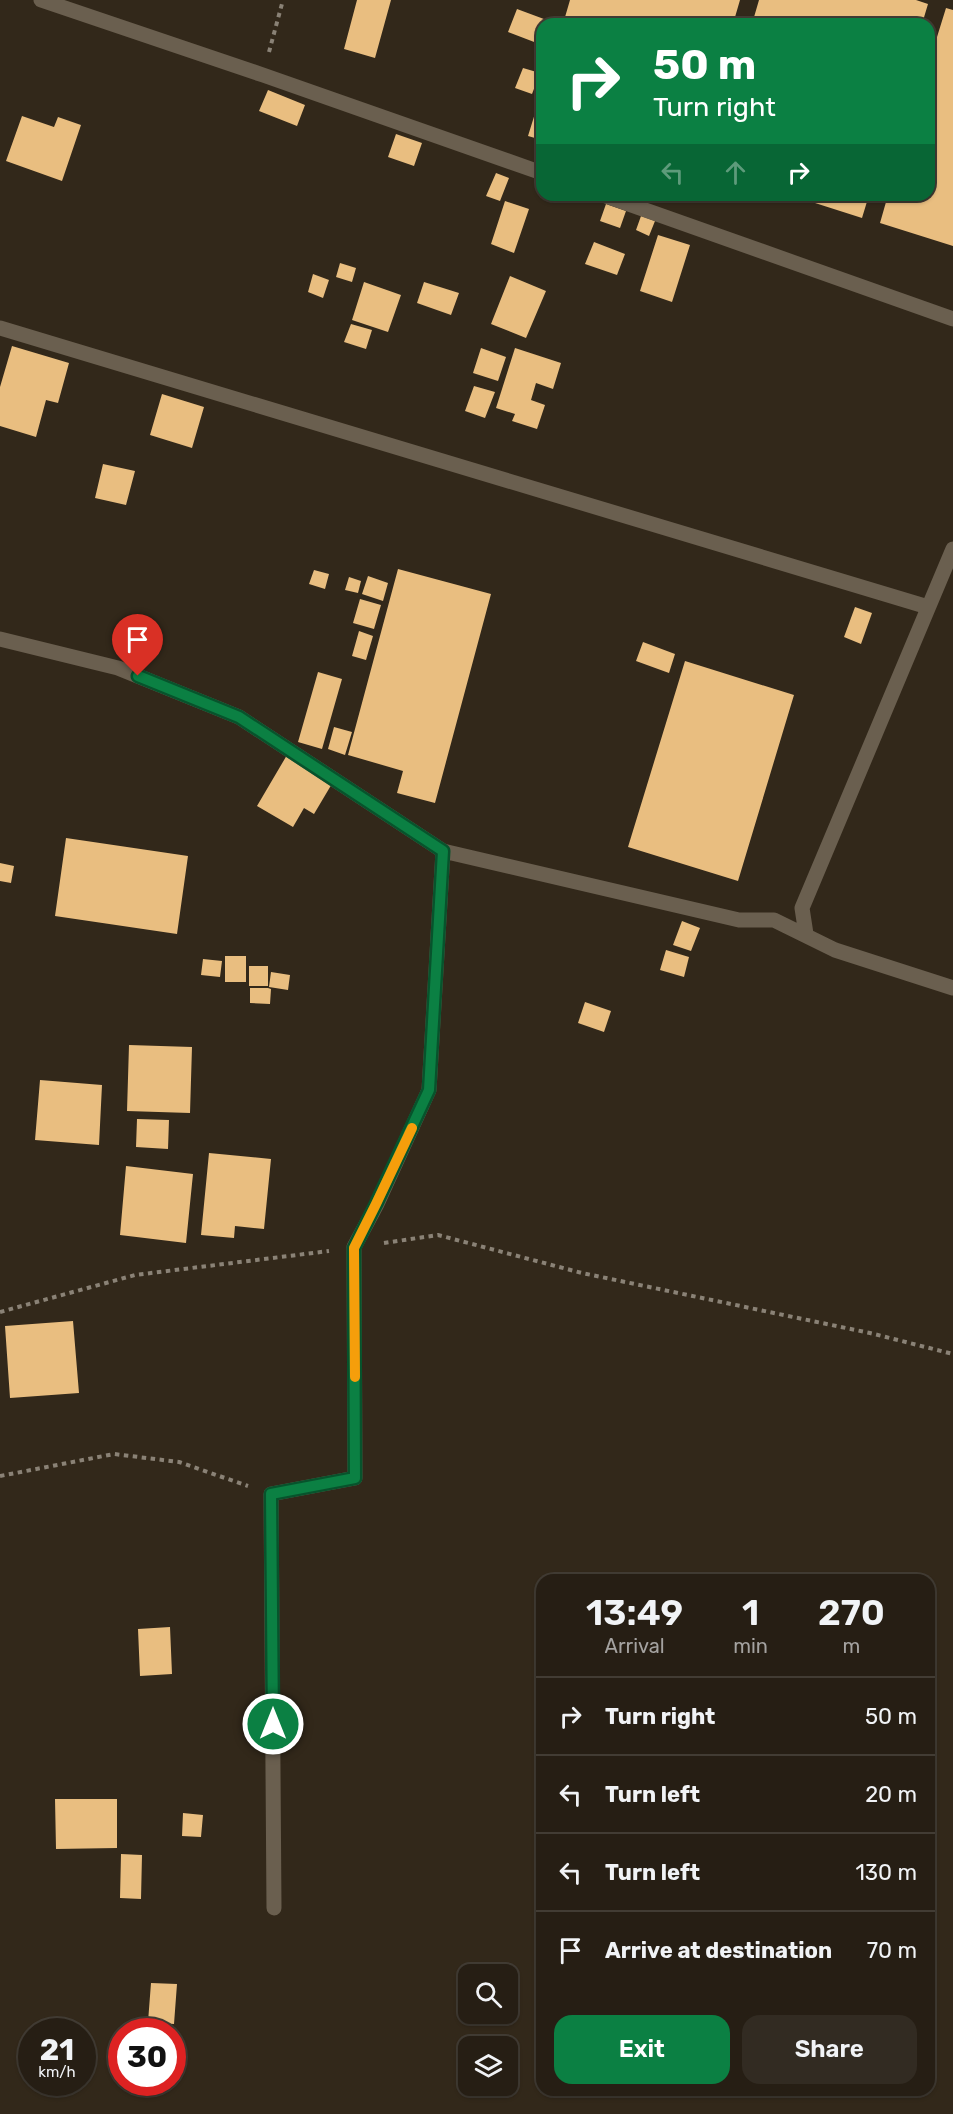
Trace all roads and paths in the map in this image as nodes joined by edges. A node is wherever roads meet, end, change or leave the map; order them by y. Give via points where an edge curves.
1 (41, 0) edge
2 (283, 0) edge
3 (263, 75) junction
4 (536, 171) edge
5 (620, 201) edge
6 (953, 319) edge
7 (0, 328) edge
8 (953, 549) edge
9 (928, 607) junction
10 (0, 639) edge
11 (443, 851) junction
12 (806, 934) junction
13 (953, 988) edge
14 (354, 1248) junction
15 (0, 1312) edge
16 (953, 1354) edge
17 (0, 1476) edge
18 (271, 1494) junction
19 (274, 1908) dead end

1 - 3 street
2 - 3 path
3 - 4 street
5 - 6 street
7 - 9 street
8 - 9 street
9 - 12 street via 802,908
10 - 11 street via 118,668 239,717
11 - 12 street via 739,920 774,920
11 - 14 street via 429,1090
12 - 13 street via 835,950
14 - 15 path via 135,1275
14 - 16 path via 438,1235 588,1274
14 - 18 street via 355,1478
17 - 18 path via 114,1454 179,1462
18 - 19 street

